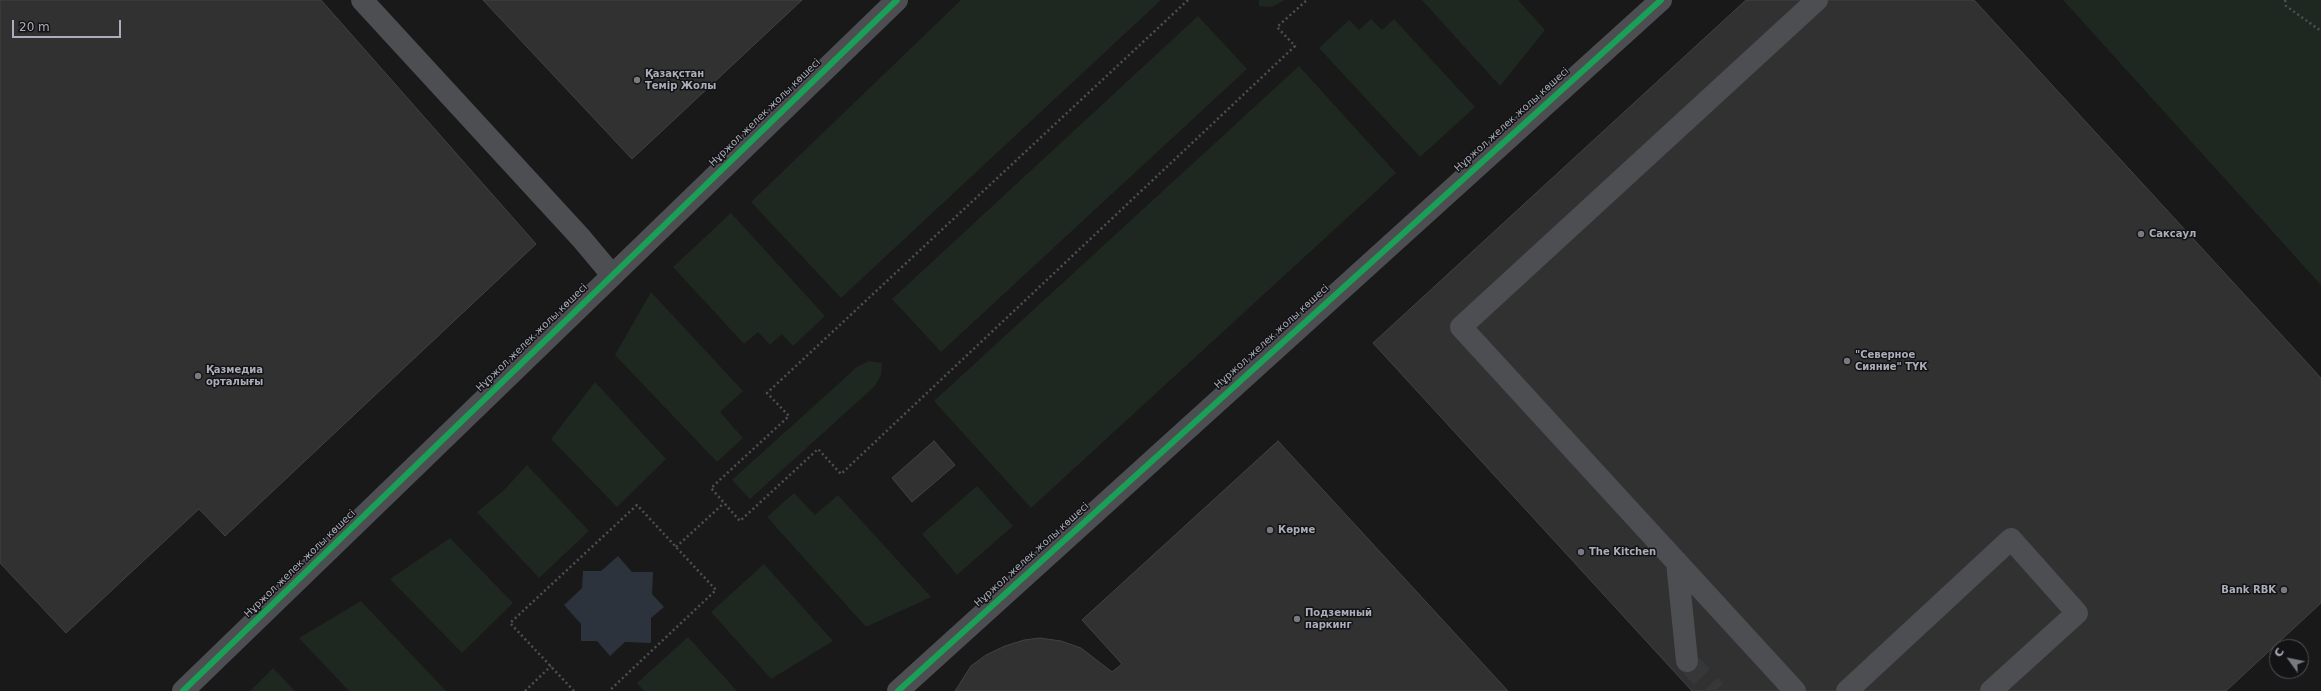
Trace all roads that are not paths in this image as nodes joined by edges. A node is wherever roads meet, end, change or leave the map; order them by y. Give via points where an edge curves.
1 (362, 0) edge
2 (897, 0) edge
3 (1661, 0) edge
4 (1817, 0) edge
5 (612, 275) junction
6 (1677, 562) junction
7 (1687, 661) tunnel mouth
8 (183, 691) edge
9 (898, 691) edge
10 (1795, 691) edge
11 (1847, 691) edge
12 (1991, 691) edge

1 - 5 street
2 - 5 street, Нұржол желек жолы көшесі
3 - 9 street, Нұржол желек жолы көшесі
4 - 6 street via 1461,327
5 - 8 street, Нұржол желек жолы көшесі
6 - 7 street
6 - 10 street
11 - 12 street via 2011,539 2076,612

